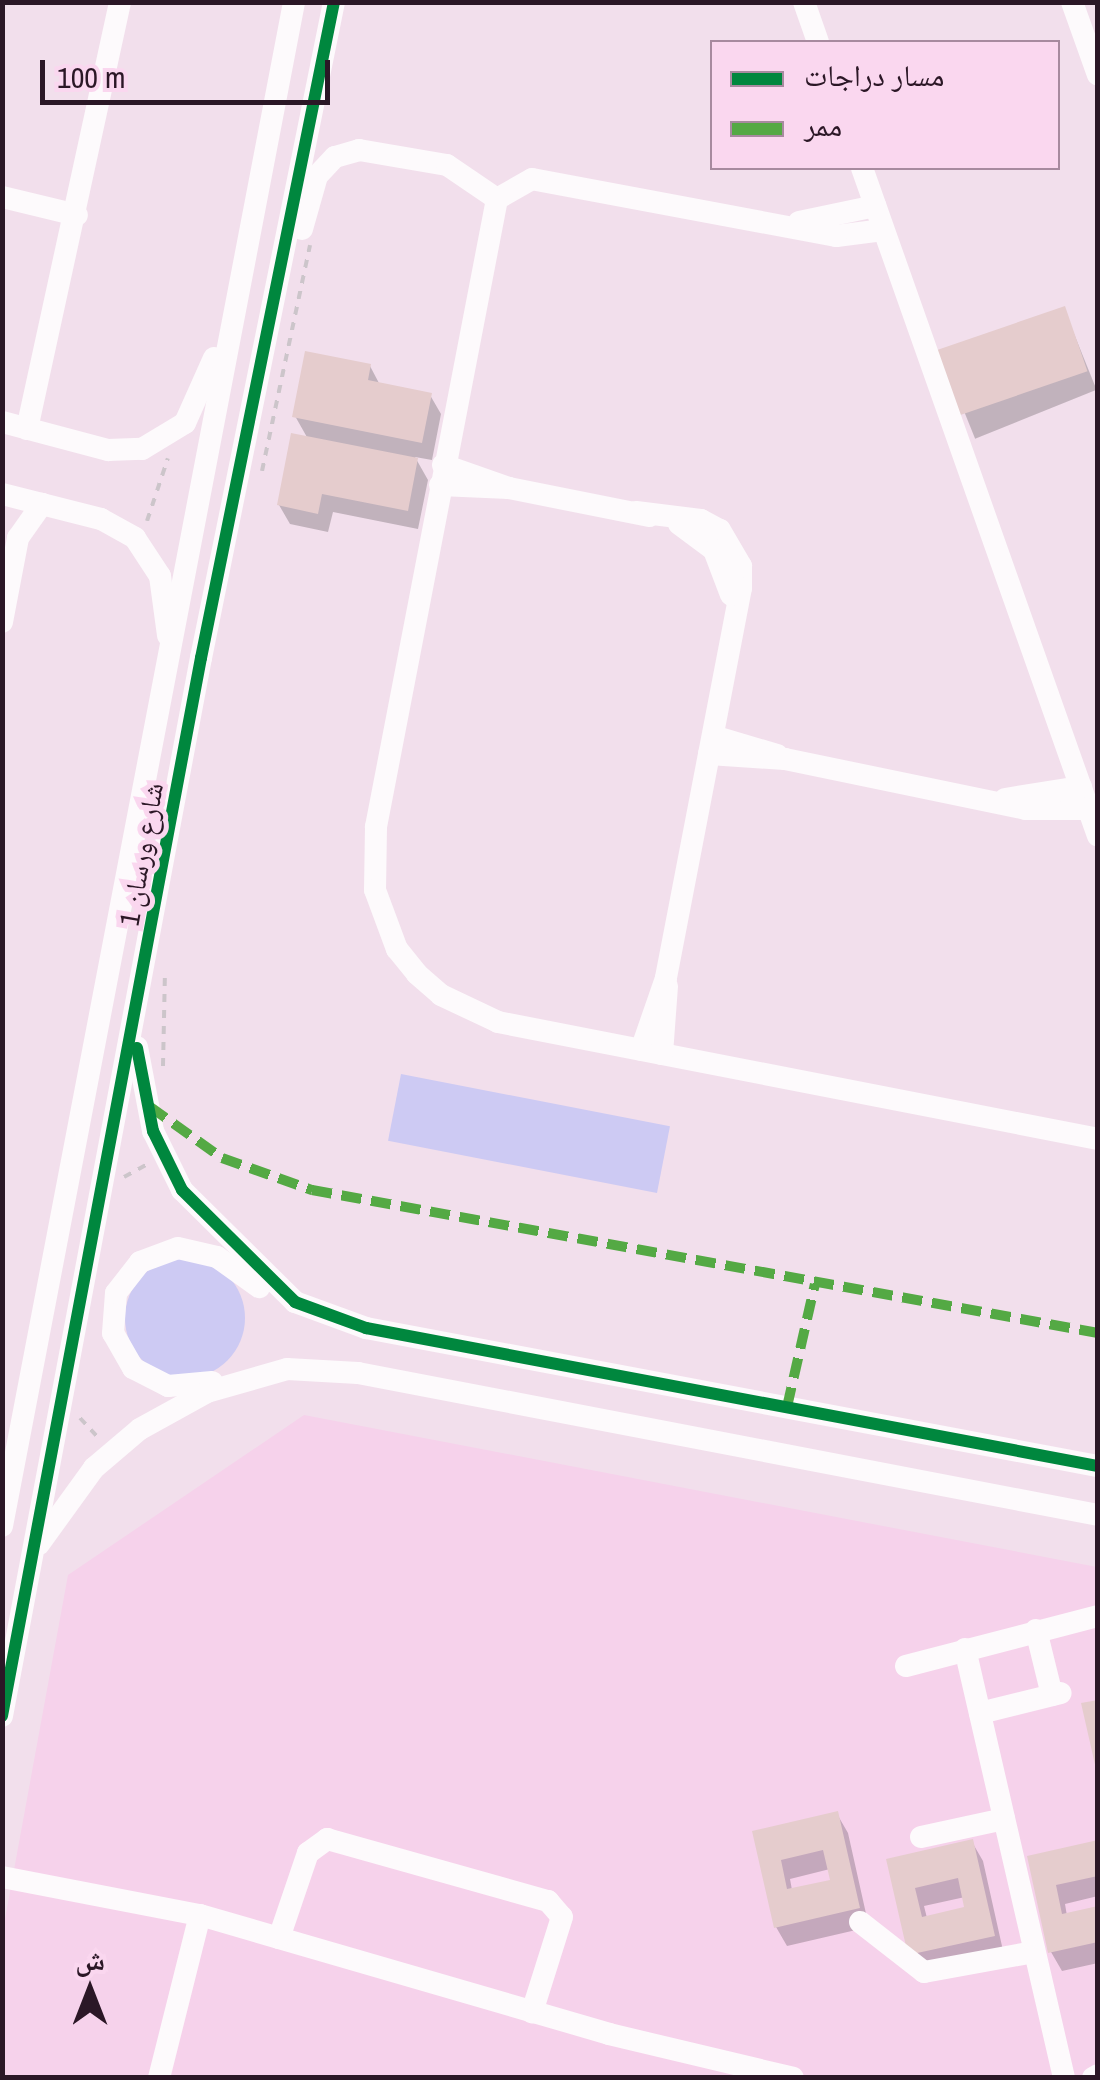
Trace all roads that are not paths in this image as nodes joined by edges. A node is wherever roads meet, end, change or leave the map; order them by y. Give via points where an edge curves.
1 (120, 2) edge
2 (294, 2) edge
3 (334, 2) edge
4 (804, 2) edge
5 (1072, 2) edge
6 (817, 40) edge
7 (1098, 76) edge
8 (863, 170) edge
9 (2, 196) edge
10 (497, 199) junction
11 (875, 206) junction
12 (77, 215) junction
13 (791, 223) junction
14 (883, 230) junction
15 (240, 278) junction
16 (277, 282) junction
17 (2, 422) edge
18 (27, 429) junction
19 (442, 475) junction
20 (2, 494) edge
21 (42, 504) junction
22 (2, 622) edge
23 (172, 662) junction
24 (711, 745) junction
25 (1085, 798) junction
26 (1098, 836) edge
27 (136, 1016) junction
28 (651, 1052) junction
29 (1096, 1138) edge
30 (295, 1302) junction
31 (287, 1369) junction
32 (1098, 1466) edge
33 (1091, 1516) edge
34 (2, 1526) edge
35 (32, 1555) junction
36 (1098, 1616) edge
37 (1036, 1630) junction
38 (965, 1648) junction
39 (906, 1666) dead end
40 (980, 1713) junction
41 (2, 1716) edge
42 (1004, 1819) junction
43 (921, 1836) dead end
44 (2, 1877) edge
45 (200, 1915) junction
46 (860, 1922) dead end
47 (279, 1938) junction
48 (1034, 1952) junction
49 (532, 2012) junction
50 (159, 2078) edge
51 (792, 2078) edge
52 (1064, 2078) edge

1 - 12 street
2 - 15 street, شارع ورسان 1
3 - 16 street, شارع ورسان 1
4 - 6 street
5 - 7 street
8 - 11 street
9 - 12 street
10 - 13 street via 532,178
10 - 16 street via 447,165 346,152 317,176 300,236
10 - 19 street
11 - 13 street
11 - 14 street
12 - 18 street
13 - 14 street via 836,236
14 - 25 street
15 - 18 street via 194,409 172,434 125,451
15 - 23 street, شارع ورسان 1
16 - 27 street, شارع ورسان 1
17 - 18 street
19 - 24 street via 701,520 726,538 741,566
19 - 28 street via 376,827 375,890 384,920 417,974 468,1011
20 - 21 street
21 - 22 street via 18,538
21 - 23 street via 114,524 147,551 163,590
23 - 34 street, شارع ورسان 1
24 - 25 street via 996,801
24 - 28 street
25 - 26 street
27 - 30 street via 145,1103 170,1171 204,1217
27 - 35 street, شارع ورسان 1
28 - 29 street
30 - 31 street via 217,1257 178,1248 140,1262 126,1276 112,1313 117,1342 133,1368 168,1386
30 - 32 street via 366,1328
31 - 33 street via 358,1373
31 - 35 street via 207,1392 140,1430 77,1486
35 - 41 street, شارع ورسان 1
36 - 37 street
37 - 38 street
37 - 40 street via 1057,1694
38 - 39 street
38 - 40 street
40 - 42 street
42 - 43 street
42 - 48 street
44 - 45 street
45 - 47 street
45 - 50 street
46 - 48 street via 904,1964 924,1972
47 - 49 street
47 - 49 street via 308,1852 328,1839 548,1901 562,1917
48 - 52 street
49 - 51 street

